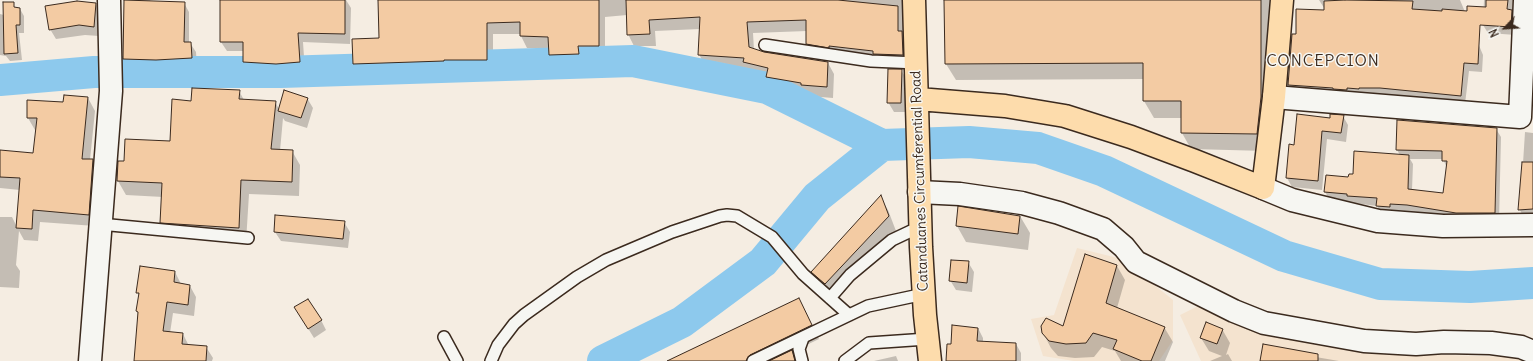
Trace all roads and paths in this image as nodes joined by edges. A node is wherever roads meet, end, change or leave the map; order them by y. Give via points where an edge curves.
1 (109, 0) edge
2 (914, 0) edge
3 (1282, 0) edge
4 (1525, 0) edge
5 (765, 45) dead end
6 (916, 63) junction
7 (1274, 97) junction
8 (918, 109) junction
9 (920, 187) junction
10 (1263, 188) junction
11 (100, 224) junction
12 (1533, 224) edge
13 (921, 230) junction
14 (248, 238) dead end
15 (924, 294) junction
16 (830, 298) junction
17 (849, 315) junction
18 (444, 337) dead end
19 (803, 338) junction
20 (927, 339) junction
21 (1533, 352) edge
22 (90, 361) edge
23 (458, 361) edge
24 (491, 361) edge
25 (753, 361) edge
26 (802, 361) edge
27 (845, 361) edge
28 (930, 361) edge

1 - 11 street via 111,91
2 - 6 main road, Catanduanes Circumferential Road
3 - 7 main road
4 - 7 street via 1520,117
5 - 6 lane via 871,61
6 - 8 main road, Catanduanes Circumferential Road
7 - 10 main road
8 - 9 main road, Catanduanes Circumferential Road
8 - 10 main road via 1005,106 1065,116 1138,139
9 - 13 main road, Catanduanes Circumferential Road
9 - 21 street via 1022,203 1103,229 1124,247 1136,262 1234,311 1264,322 1364,341 1416,344 1491,343 1521,347
10 - 12 street via 1292,200 1378,221 1443,226
11 - 14 lane
11 - 22 street
13 - 15 main road, Catanduanes Circumferential Road
13 - 16 lane via 892,240 850,275
15 - 17 lane via 868,306
15 - 20 main road, Catanduanes Circumferential Road
16 - 17 lane
16 - 24 lane via 803,274 772,238 737,216 720,216 672,232 606,260 577,277 524,315 498,345
17 - 19 lane
18 - 23 lane
19 - 25 lane
19 - 26 lane via 799,349
20 - 27 lane via 869,344
20 - 28 main road, Catanduanes Circumferential Road

